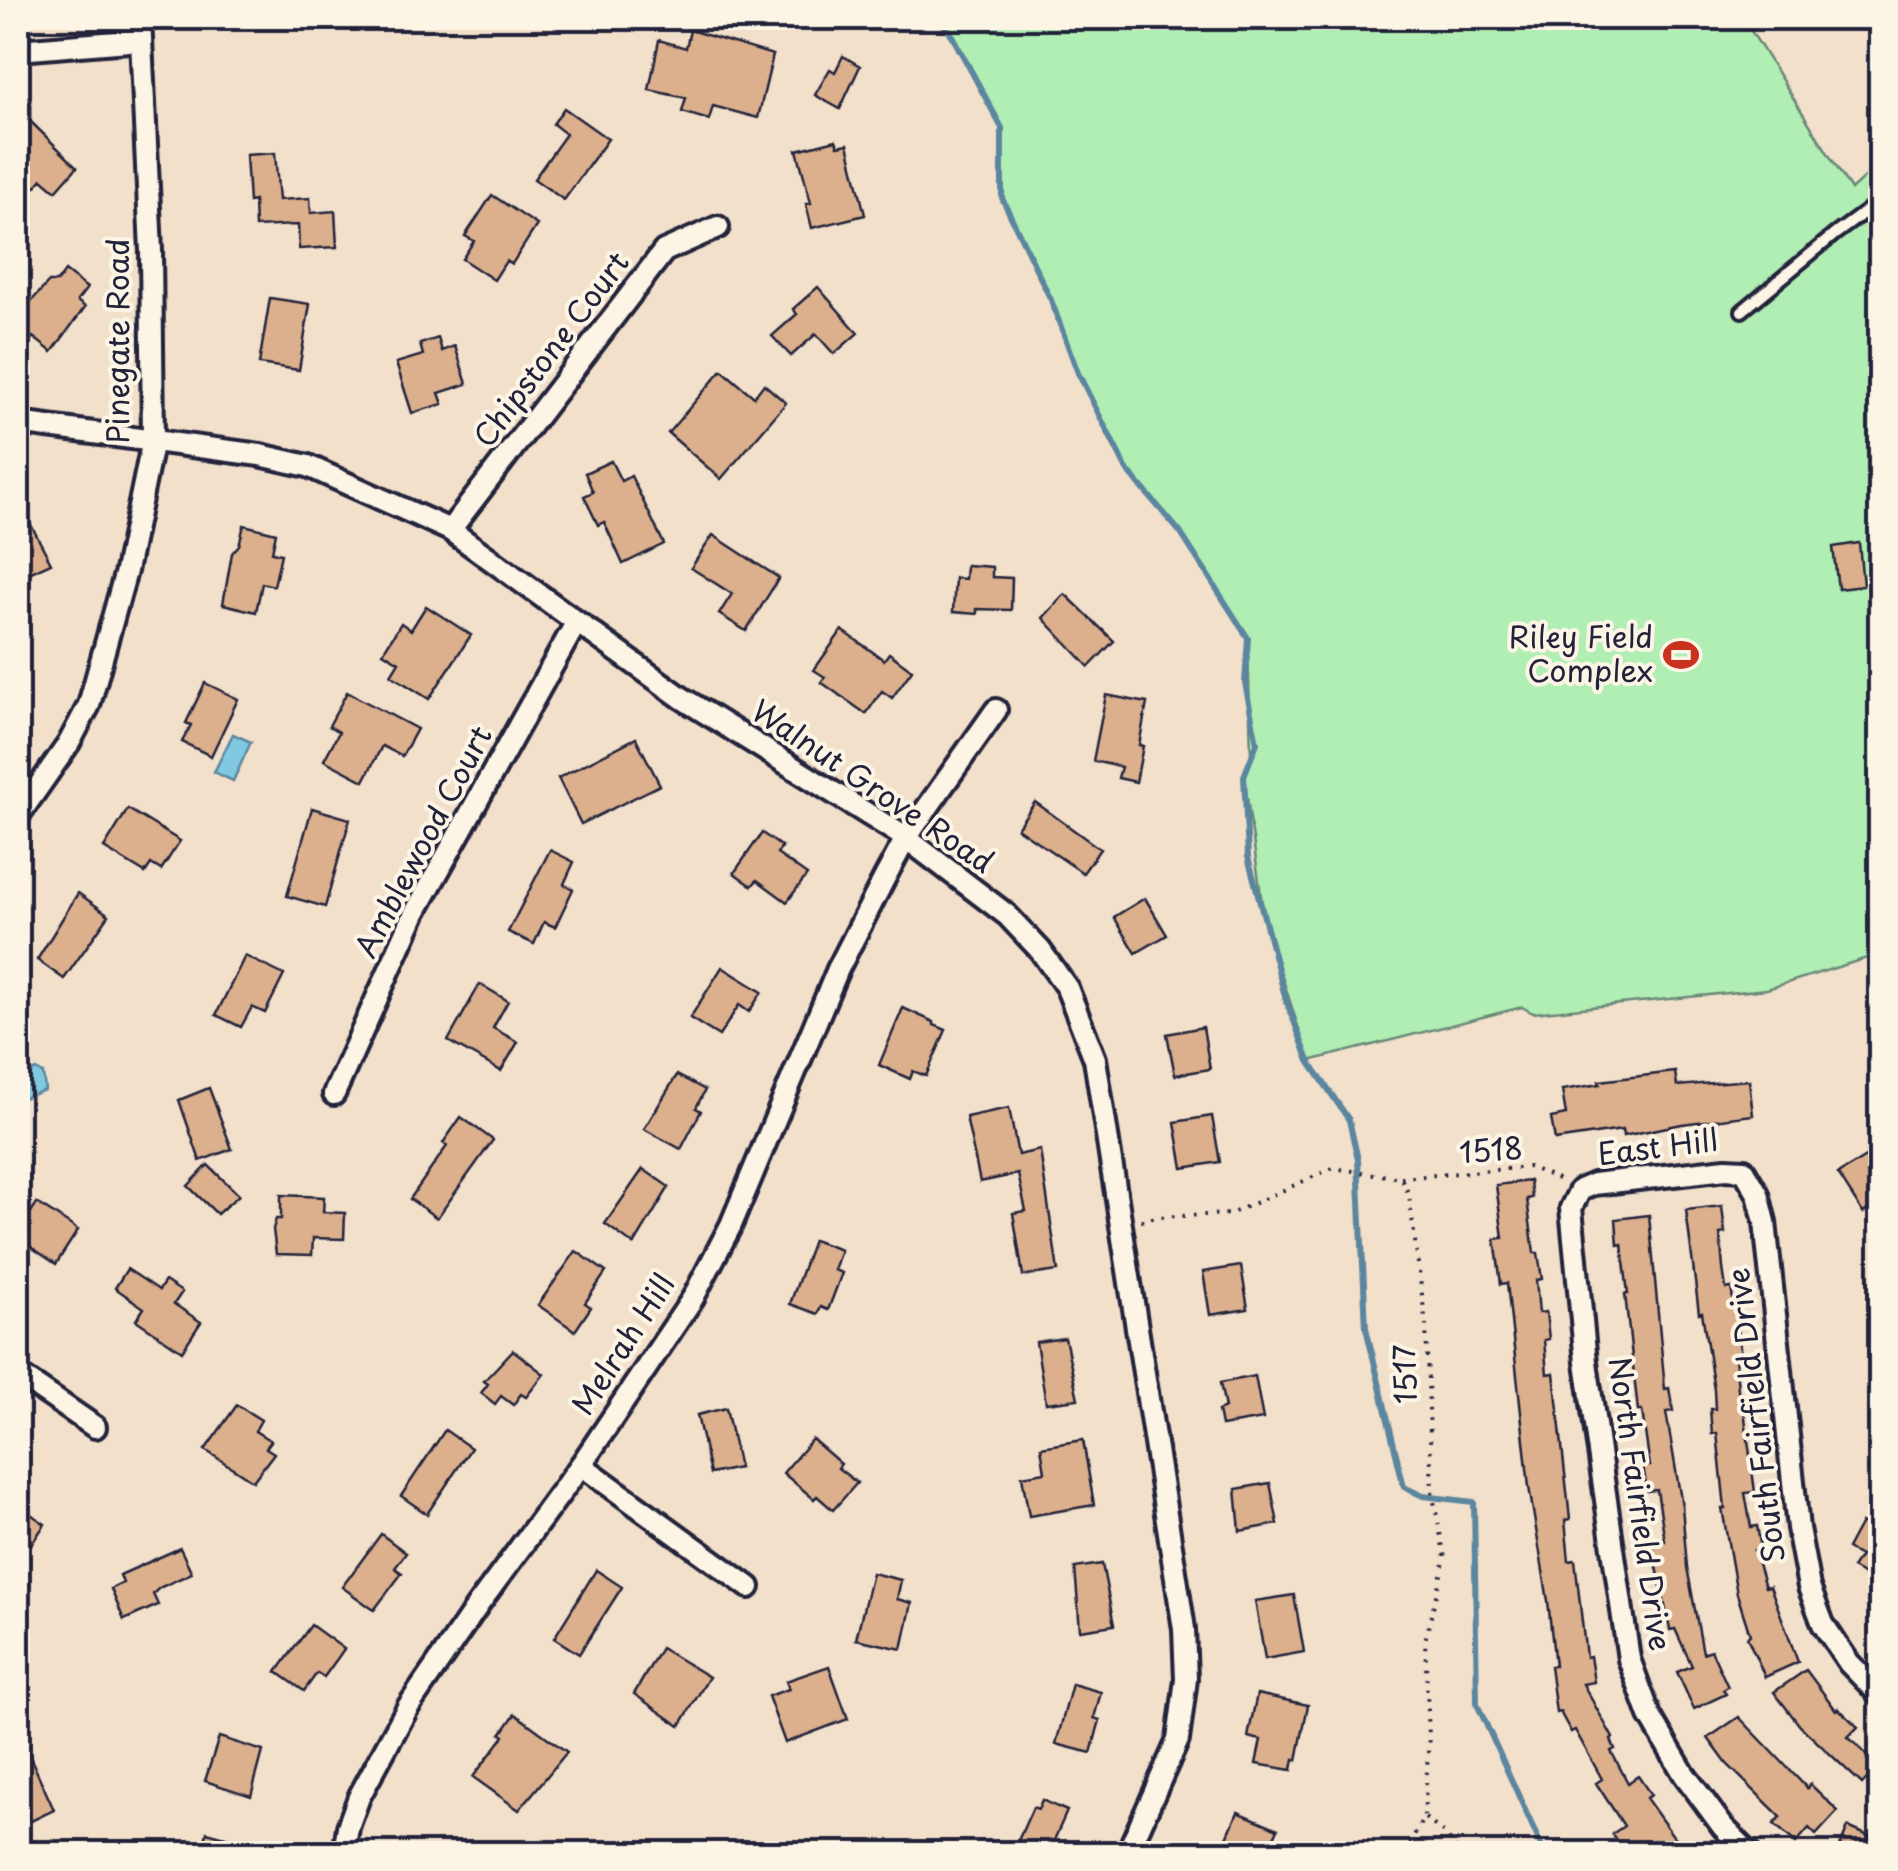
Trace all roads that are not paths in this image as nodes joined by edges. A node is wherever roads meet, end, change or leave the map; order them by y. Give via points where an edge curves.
1 (140, 18) edge
2 (141, 40) junction
3 (18, 50) edge
4 (1880, 201) edge
5 (718, 227) dead end
6 (1742, 311) dead end
7 (18, 422) edge
8 (153, 440) junction
9 (450, 530) junction
10 (576, 624) junction
11 (996, 710) dead end
12 (18, 816) edge
13 (906, 838) junction
14 (334, 1094) dead end
15 (1744, 1170) joint
16 (1580, 1190) joint
17 (18, 1374) edge
18 (95, 1427) dead end
19 (582, 1465) junction
20 (749, 1587) dead end
21 (1880, 1695) edge
22 (344, 1854) edge
23 (1127, 1854) edge
24 (1750, 1854) edge

1 - 2 street, Pinegate Road
2 - 3 street
2 - 8 street, Pinegate Road
4 - 6 lane
5 - 9 street, Chipstone Court via 664,251
7 - 8 street, Walnut Grove Road
8 - 9 street, Walnut Grove Road via 308,466
8 - 12 street, Pinegate Road via 89,706
9 - 10 street, Walnut Grove Road
10 - 13 street, Walnut Grove Road
10 - 14 street, Amblewood Court via 415,913
11 - 13 street, Melrah Hill
13 - 19 street, Melrah Hill via 838,969 731,1225 693,1298
13 - 23 street, Walnut Grove Road via 1040,950 1067,988 1095,1059 1186,1672 1178,1740
15 - 16 street, East Hill
15 - 21 street, South Fairfield Drive via 1764,1222 1809,1588 1823,1624
16 - 24 street, North Fairfield Drive via 1571,1208 1586,1362 1629,1659 1650,1716 1684,1774
17 - 18 street
19 - 20 street
19 - 22 street, Melrah Hill via 408,1708 359,1798

